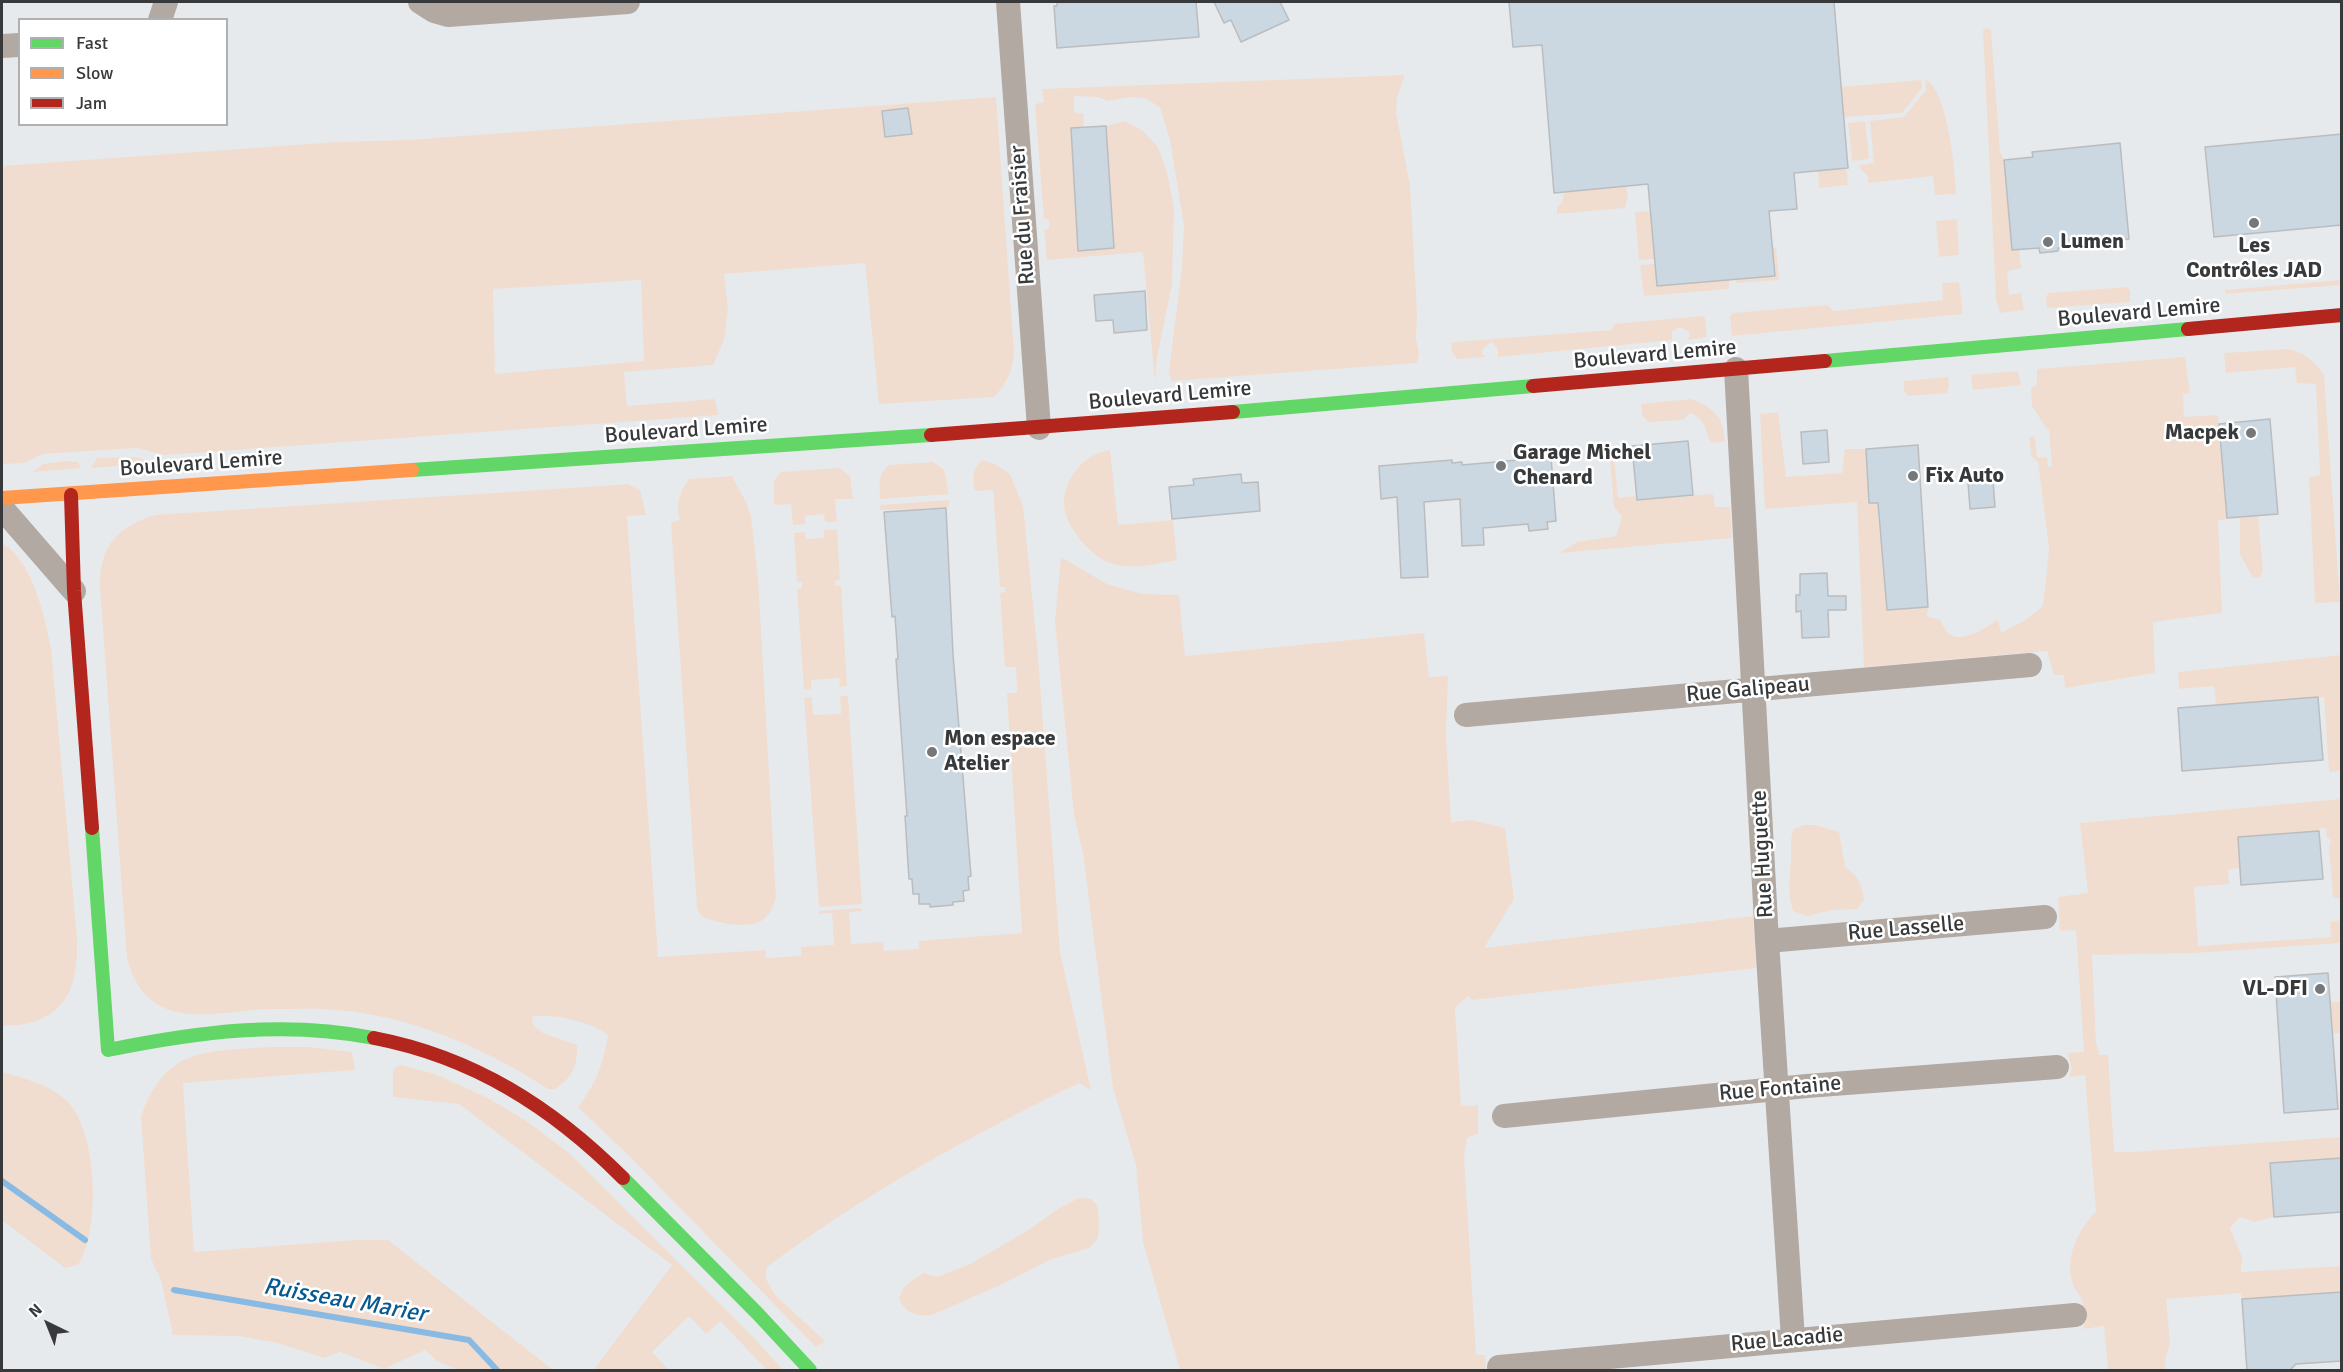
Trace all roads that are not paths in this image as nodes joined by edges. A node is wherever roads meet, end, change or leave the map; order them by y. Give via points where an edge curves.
1 (166, 2) edge
2 (628, 2) edge
3 (1008, 2) edge
4 (421, 3) edge
5 (161, 18) edge
6 (18, 45) edge
7 (2, 46) edge
8 (2342, 315) edge
9 (1736, 369) junction
10 (1039, 428) junction
11 (71, 495) junction
12 (2, 498) edge
13 (2, 508) edge
14 (74, 591) junction
15 (2030, 665) dead end
16 (1755, 690) junction
17 (1466, 715) dead end
18 (2045, 917) dead end
19 (1767, 941) junction
20 (2057, 1067) dead end
21 (1778, 1088) junction
22 (1504, 1116) dead end
23 (2075, 1315) dead end
24 (1793, 1340) junction
25 (1499, 1367) dead end
26 (810, 1371) edge

1 - 5 street
2 - 4 street via 448,15
3 - 10 street, Rue du Fraisier
6 - 7 street
8 - 9 main road, Boulevard Lemire
9 - 10 main road, Boulevard Lemire
9 - 16 street, Rue Huguette
10 - 11 main road, Boulevard Lemire
11 - 12 main road, Boulevard Lemire
11 - 14 main road
13 - 14 street
14 - 26 main road via 108,1050 212,1032 305,1028 393,1040 474,1070 533,1103 584,1141
15 - 16 street, Rue Galipeau
16 - 17 street, Rue Galipeau
16 - 19 street, Rue Huguette
18 - 19 street, Rue Lasselle
19 - 21 street, Rue Huguette
20 - 21 street, Rue Fontaine
21 - 22 street, Rue Fontaine
21 - 24 street, Rue Huguette
23 - 24 street, Rue Lacadie
24 - 25 street, Rue Lacadie

